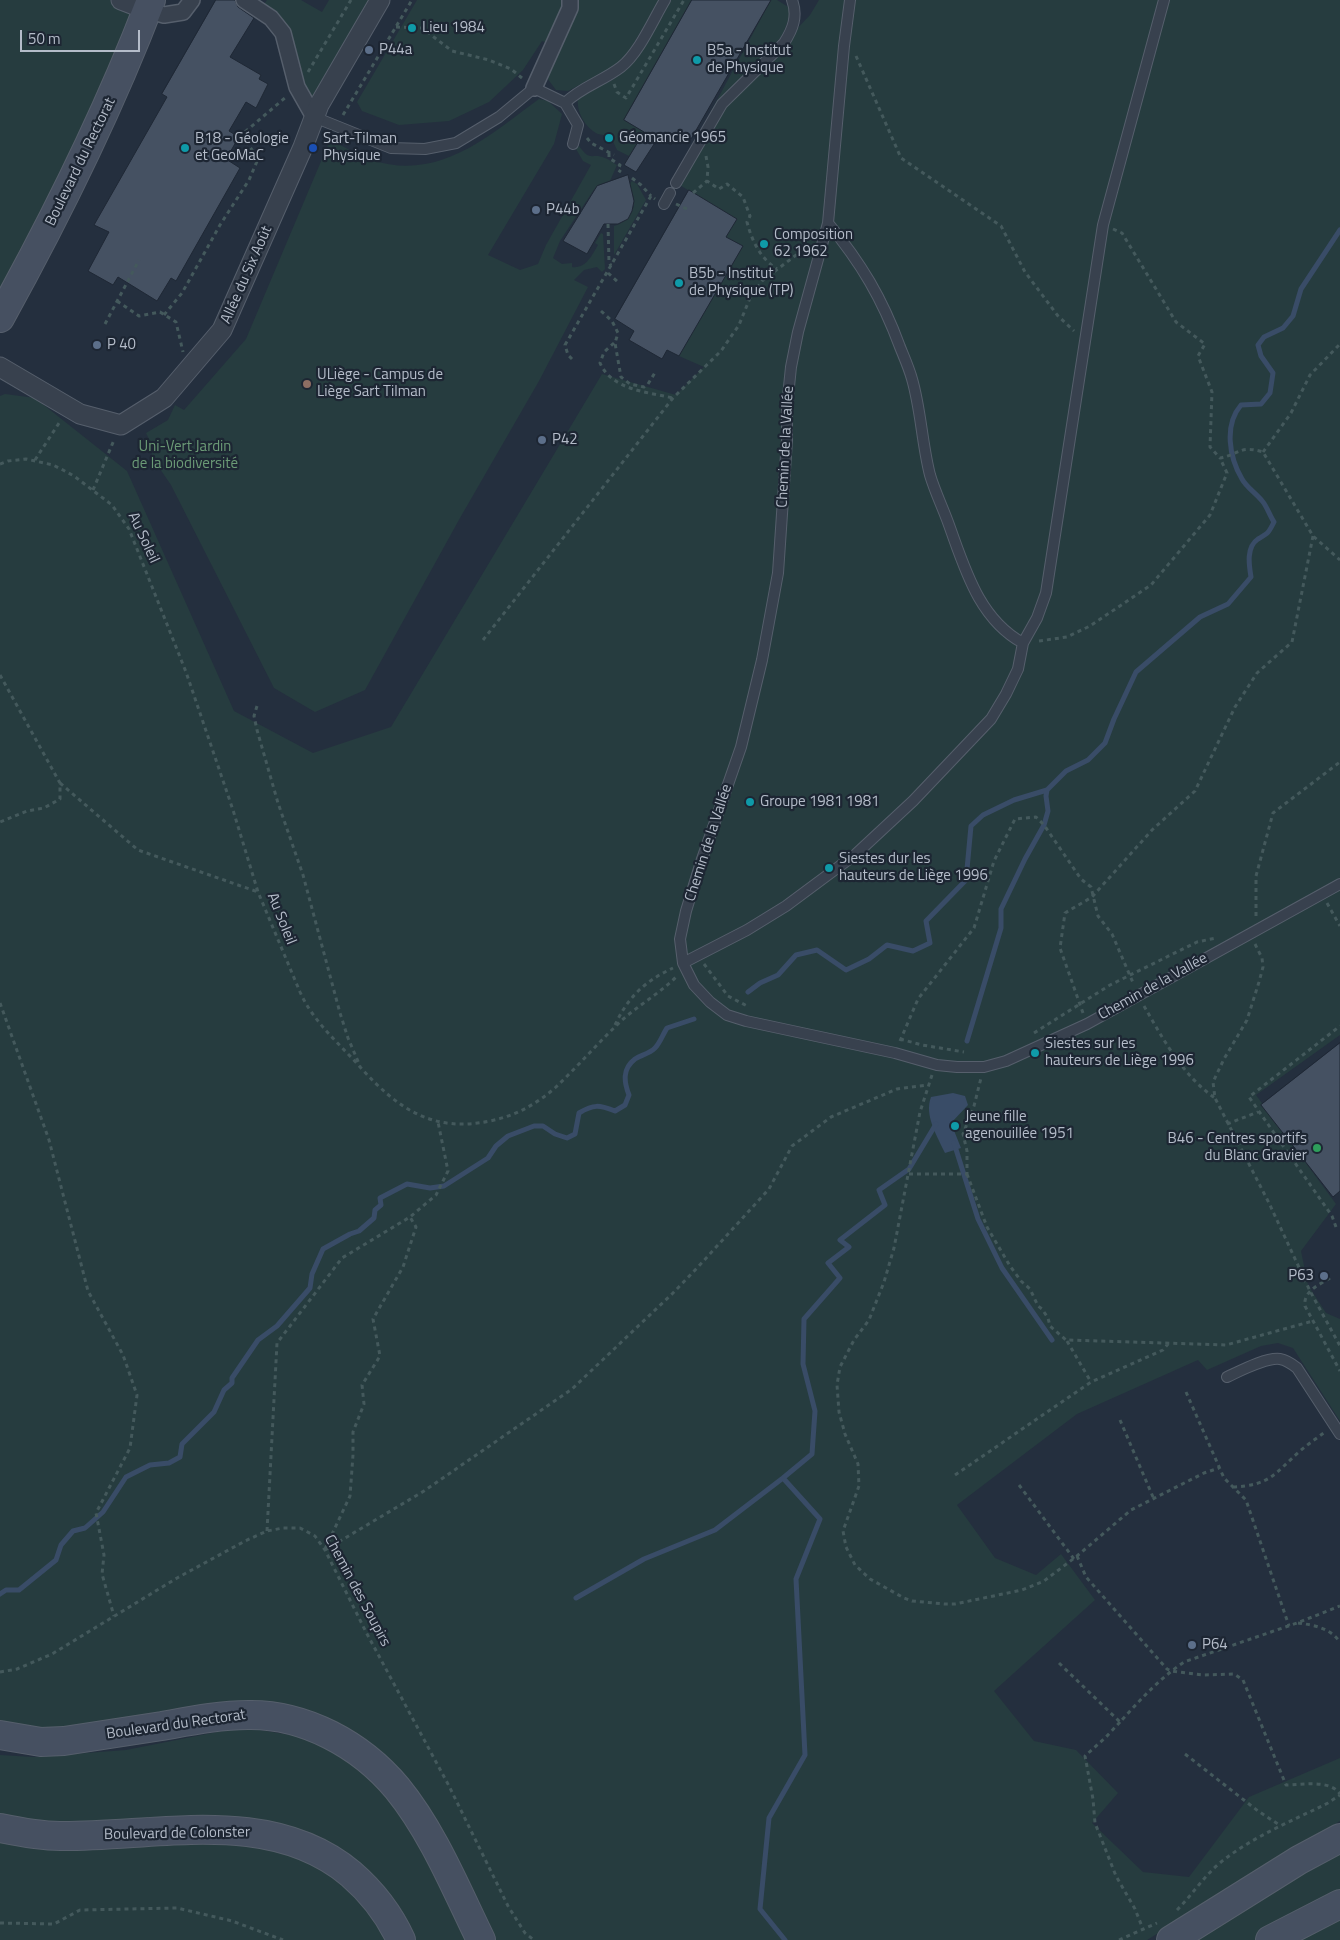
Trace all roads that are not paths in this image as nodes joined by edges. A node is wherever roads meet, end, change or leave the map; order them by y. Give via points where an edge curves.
1 (122, 0) edge
2 (192, 0) edge
3 (244, 0) edge
4 (380, 0) edge
5 (570, 0) edge
6 (665, 0) edge
7 (792, 0) edge
8 (850, 0) edge
9 (1164, 0) edge
10 (149, 5) edge
11 (534, 88) junction
12 (565, 103) junction
13 (314, 118) junction
14 (573, 144) dead end
15 (676, 183) dead end
16 (670, 192) dead end
17 (664, 204) road end
18 (828, 223) junction
19 (0, 318) edge
20 (0, 367) edge
21 (1023, 643) junction
22 (1340, 884) edge
23 (683, 963) junction
24 (1227, 1377) dead end
25 (1337, 1430) edge
26 (20, 1742) edge
27 (0, 1828) edge
28 (1340, 1838) edge
29 (1340, 1904) edge
30 (1166, 1931) edge
31 (401, 1940) edge
32 (481, 1940) edge
33 (1270, 1940) edge

1 - 10 street
2 - 10 street via 183,12 164,15
3 - 13 street via 271,18 283,33 297,87
4 - 13 street, Allée du Six Août
5 - 11 street via 570,8
6 - 12 lane via 632,56
7 - 15 lane via 795,20 791,32 784,43 722,104
8 - 18 lane, Chemin de la Vallée
9 - 21 lane via 1103,225 1046,593
10 - 19 main road, Boulevard du Rectorat via 119,81 75,176
11 - 12 lane
11 - 13 lane via 499,117 456,143 425,149 391,148
12 - 14 lane via 578,125
13 - 20 street, Allée du Six Août via 222,330 164,398 121,425 80,414
16 - 17 lane
18 - 21 lane via 871,281 893,329 912,378 930,476 972,585 986,610 1009,635
18 - 23 lane, Chemin de la Vallée via 791,367 778,573 765,641 741,747 686,911 680,939
21 - 23 lane via 1018,669 991,719 906,807 856,854 793,901 747,930
22 - 23 lane, Chemin de la Vallée via 1087,1024 1006,1061 984,1067 936,1065 728,1015 694,985
24 - 25 lane via 1269,1359 1289,1362 1297,1368
26 - 32 main road, Boulevard du Rectorat via 93,1737 224,1716 274,1717 316,1728 347,1744 396,1787 429,1837
27 - 31 main road, Boulevard de Colonster via 58,1836 217,1830 276,1836 312,1848 345,1870 379,1904
28 - 30 main road
29 - 33 main road

